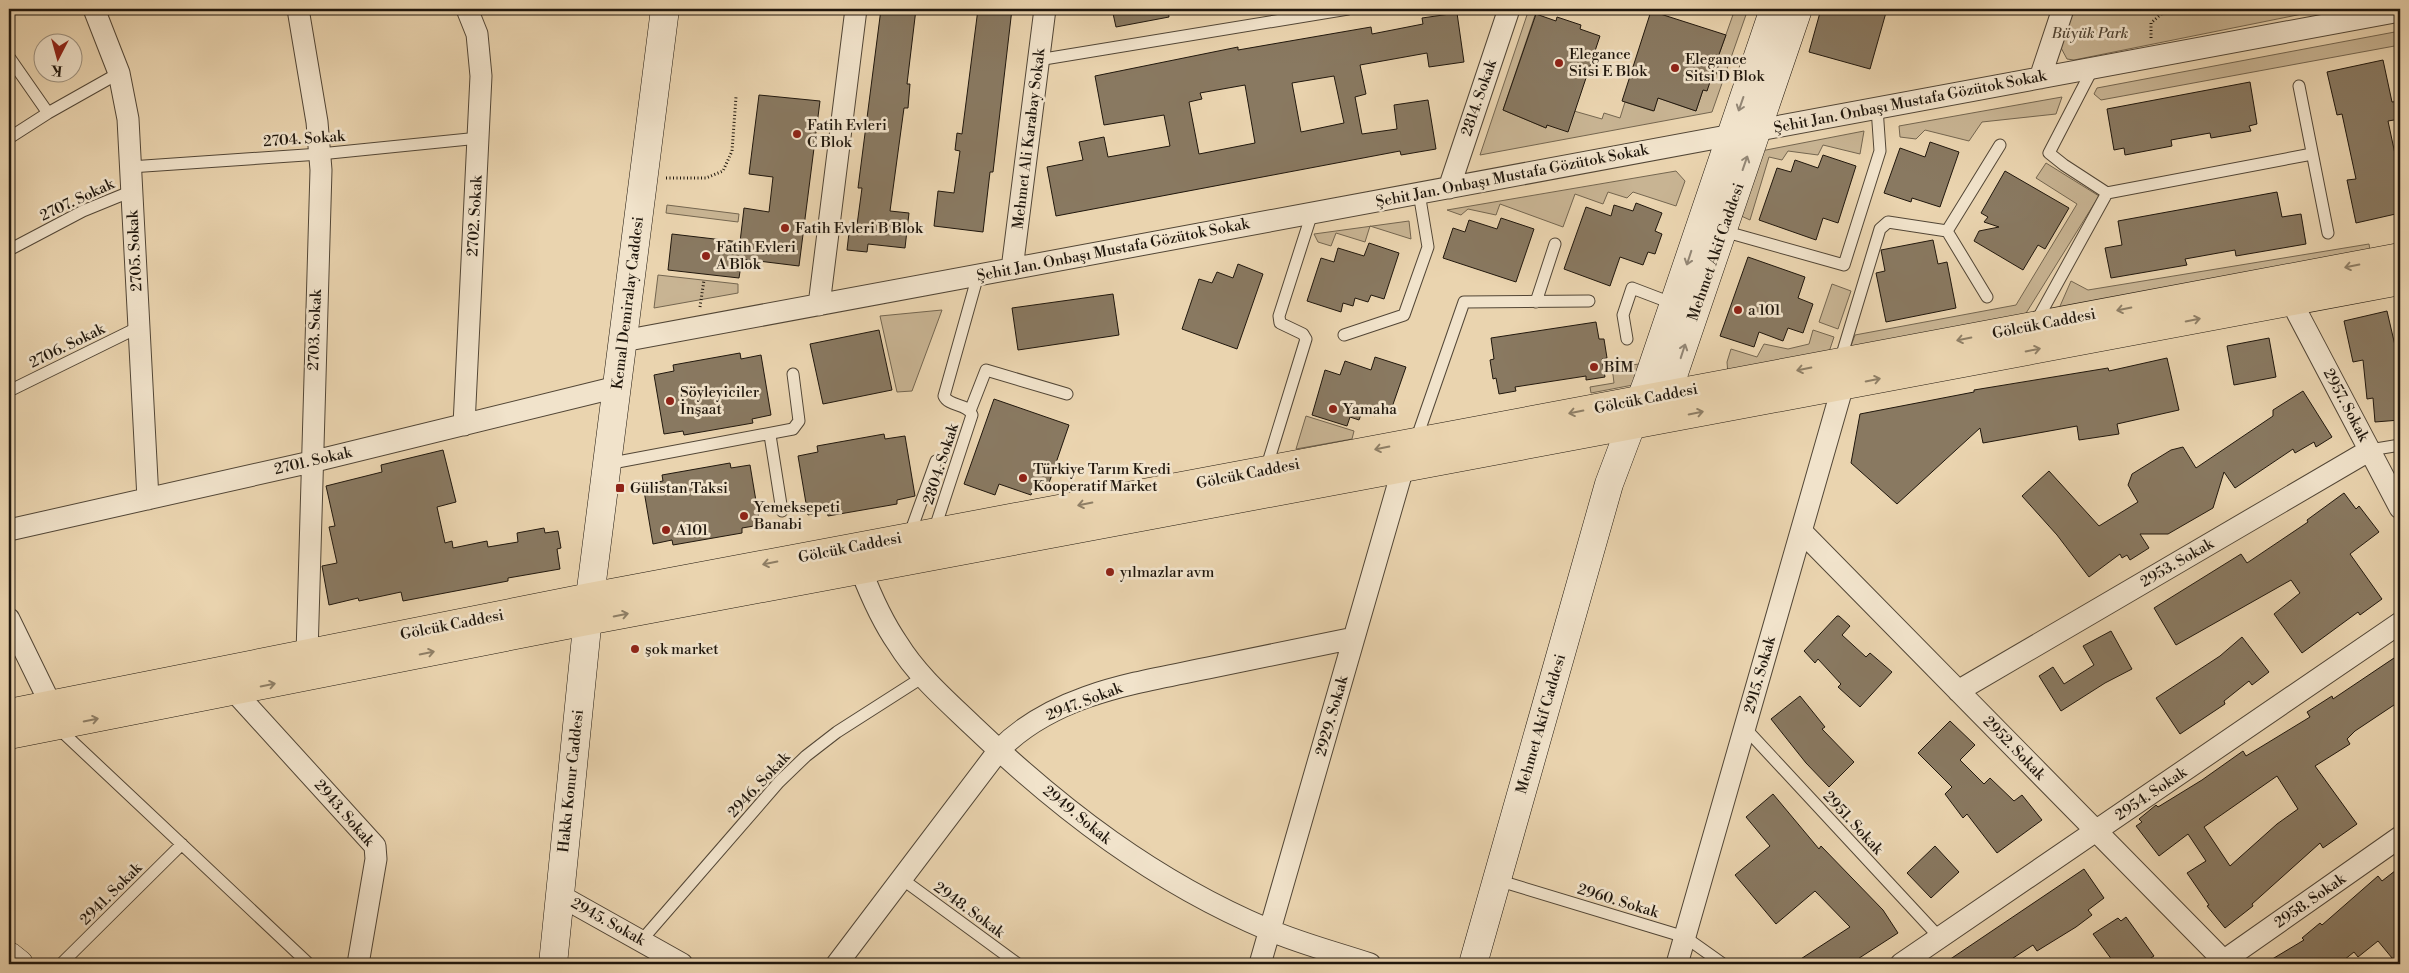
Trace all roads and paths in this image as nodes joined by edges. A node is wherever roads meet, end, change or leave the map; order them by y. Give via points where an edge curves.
1 (94, 9) edge
2 (298, 9) edge
3 (467, 9) edge
4 (665, 9) edge
5 (856, 9) edge
6 (1045, 9) edge
7 (1348, 9) edge
8 (1509, 9) edge
9 (1774, 9) edge
10 (1798, 9) edge
11 (2063, 9) edge
12 (2168, 9) edge
13 (2400, 11) edge
14 (9, 57) edge
15 (2150, 58) junction
16 (1038, 60) junction
17 (2093, 68) junction
18 (119, 73) junction
19 (2040, 78) junction
20 (2299, 86) dead end
21 (736, 97) dead end
22 (1877, 108) junction
23 (48, 113) junction
24 (1756, 131) junction
25 (1730, 136) junction
26 (9, 138) edge
27 (479, 138) junction
28 (2000, 145) dead end
29 (320, 154) junction
30 (2312, 154) junction
31 (130, 166) junction
32 (644, 176) junction
33 (1449, 188) junction
34 (132, 191) junction
35 (2107, 193) junction
36 (1419, 194) junction
37 (1312, 213) junction
38 (1723, 231) junction
39 (1948, 231) junction
40 (2328, 233) dead end
41 (1555, 244) dead end
42 (9, 250) edge
43 (2400, 257) edge
44 (1012, 269) junction
45 (978, 275) junction
46 (704, 280) dead end
47 (2400, 281) edge
48 (1987, 297) dead end
49 (1589, 301) dead end
50 (2291, 301) junction
51 (1536, 302) junction
52 (1674, 304) junction
53 (819, 305) junction
54 (700, 310) dead end
55 (2034, 326) junction
56 (139, 327) junction
57 (1344, 335) dead end
58 (1627, 339) dead end
59 (623, 341) junction
60 (793, 374) dead end
61 (1841, 374) junction
62 (617, 387) junction
63 (9, 391) edge
64 (1067, 394) dead end
65 (1668, 395) junction
66 (1649, 410) junction
67 (970, 411) junction
68 (464, 425) junction
69 (1631, 425) junction
70 (770, 435) junction
71 (1415, 442) junction
72 (2400, 446) edge
73 (2370, 450) junction
74 (936, 461) dead end
75 (311, 462) junction
76 (607, 464) junction
77 (1403, 468) junction
78 (1265, 470) junction
79 (1609, 484) junction
80 (148, 499) junction
81 (2400, 508) edge
82 (782, 511) dead end
83 (9, 530) edge
84 (1802, 532) junction
85 (921, 535) junction
86 (861, 570) junction
87 (589, 609) junction
88 (9, 619) edge
89 (2400, 623) edge
90 (1354, 638) junction
91 (307, 654) junction
92 (923, 677) junction
93 (234, 691) junction
94 (1958, 691) junction
95 (9, 713) edge
96 (54, 716) junction
97 (1745, 728) junction
98 (9, 735) edge
99 (999, 750) junction
100 (2096, 831) junction
101 (2400, 837) edge
102 (182, 844) junction
103 (902, 879) junction
104 (1497, 880) junction
105 (559, 895) junction
106 (1270, 930) junction
107 (1685, 937) junction
108 (1940, 938) junction
109 (641, 941) junction
110 (9, 956) edge
111 (843, 962) edge
112 (2223, 963) edge
113 (19, 964) edge
114 (61, 964) edge
115 (309, 964) edge
116 (358, 964) edge
117 (552, 964) edge
118 (682, 964) edge
119 (1018, 964) edge
120 (1260, 964) edge
121 (1370, 964) edge
122 (1473, 964) edge
123 (1677, 964) edge
124 (1723, 964) edge
125 (1901, 964) edge

1 - 18 street, 2705. Sokak
2 - 29 street, 2703. Sokak
3 - 27 street, 2702. Sokak via 481,54
4 - 32 street, Kemal Demiralay Caddesi
5 - 53 street
6 - 16 street, Mehmet Ali Karabay Sokak
7 - 16 lane
8 - 33 street, 2814. Sokak
9 -> 25 street, Mehmet Akif Caddesi
10 - 24 street, Mehmet Akif Caddesi
11 - 19 street
12 - 15 path via 2151,23
13 - 15 street, Şehit Jan. Onbaşı Mustafa Gözütok Sokak
14 - 23 lane
15 - 17 street, Şehit Jan. Onbaşı Mustafa Gözütok Sokak
16 - 44 street, Mehmet Ali Karabay Sokak
17 - 19 street, Şehit Jan. Onbaşı Mustafa Gözütok Sokak
17 - 35 lane via 2050,153
18 - 23 lane
18 - 31 street, 2705. Sokak via 125,97
19 - 22 street, Şehit Jan. Onbaşı Mustafa Gözütok Sokak
20 - 30 lane
21 - 32 path via 732,151 723,171 706,178
22 - 24 street, Şehit Jan. Onbaşı Mustafa Gözütok Sokak
22 - 38 lane via 1880,151 1844,265
23 - 26 lane
24 - 25 street, Şehit Jan. Onbaşı Mustafa Gözütok Sokak
38 -> 24 street, Mehmet Akif Caddesi
25 - 33 street, Şehit Jan. Onbaşı Mustafa Gözütok Sokak
25 -> 52 street, Mehmet Akif Caddesi
27 - 29 lane, 2704. Sokak
27 - 68 street, 2702. Sokak
28 - 39 lane
29 - 31 lane, 2704. Sokak
29 - 75 street, 2703. Sokak
30 - 35 lane
30 - 40 lane
31 - 34 street, 2705. Sokak
32 - 59 street, Kemal Demiralay Caddesi
33 - 36 street, Şehit Jan. Onbaşı Mustafa Gözütok Sokak
34 - 42 lane, 2707. Sokak
34 - 56 street, 2705. Sokak
35 - 55 lane
36 - 37 street, Şehit Jan. Onbaşı Mustafa Gözütok Sokak
36 - 57 lane via 1428,247 1404,315
37 - 44 street, Şehit Jan. Onbaşı Mustafa Gözütok Sokak
37 - 78 lane via 1279,316 1280,323 1303,334 1306,339
65 -> 38 street, Mehmet Akif Caddesi
39 - 48 lane
39 - 61 lane via 1888,222 1880,229
41 - 51 lane
43 -> 55 main road, Gölcük Caddesi
44 - 45 street, Şehit Jan. Onbaşı Mustafa Gözütok Sokak
45 - 53 street, Şehit Jan. Onbaşı Mustafa Gözütok Sokak
45 - 67 lane, 2804. Sokak via 944,396
46 - 54 path
47 - 50 main road, Gölcük Caddesi
49 - 51 lane
61 -> 50 main road, Gölcük Caddesi
50 - 73 street, 2957. Sokak
51 - 71 lane via 1464,302
52 - 58 lane via 1632,288 1623,315
52 - 66 street, Mehmet Akif Caddesi
53 - 59 street, Şehit Jan. Onbaşı Mustafa Gözütok Sokak
55 -> 61 main road, Gölcük Caddesi
56 - 63 lane, 2706. Sokak
56 - 80 street, 2705. Sokak
59 - 62 street, Kemal Demiralay Caddesi
60 - 70 lane via 799,421 793,429
61 -> 65 main road, Gölcük Caddesi
66 -> 61 main road, Gölcük Caddesi
61 - 84 street, 2915. Sokak
62 - 68 street, 2701. Sokak
62 - 76 street, Kemal Demiralay Caddesi
64 - 67 lane via 986,370
65 - 66 main road, Gölcük Caddesi
66 - 69 main road, Gölcük Caddesi
66 -> 71 main road, Gölcük Caddesi
66 - 79 street, Mehmet Akif Caddesi via 1640,447
67 - 85 lane, 2804. Sokak via 971,419
68 - 75 street, 2701. Sokak
69 - 77 main road, Gölcük Caddesi
69 - 79 street, Mehmet Akif Caddesi
70 - 76 lane
70 - 82 lane
71 -> 78 main road, Gölcük Caddesi
72 - 73 lane, 2953. Sokak
73 - 81 street, 2957. Sokak
73 - 94 street, 2953. Sokak
74 - 85 lane
75 - 80 street, 2701. Sokak
75 - 91 street, 2703. Sokak
76 - 87 street, Kemal Demiralay Caddesi
77 - 86 main road, Gölcük Caddesi
77 - 90 street, 2929. Sokak
78 -> 85 main road, Gölcük Caddesi
79 - 104 street, Mehmet Akif Caddesi
80 - 83 street, 2701. Sokak
84 - 94 street, 2952. Sokak
84 - 97 street, 2915. Sokak
85 -> 87 main road, Gölcük Caddesi
87 -> 86 main road, Gölcük Caddesi
86 - 92 street, 2949. Sokak via 884,622
87 - 91 main road, Gölcük Caddesi
93 -> 87 main road, Gölcük Caddesi
87 - 105 street, Hakkı Konur Caddesi
88 - 96 street
89 - 100 street, 2954. Sokak
90 - 99 street, 2947. Sokak via 1126,685 1052,712 1027,726
90 - 106 street, 2929. Sokak
91 - 96 main road, Gölcük Caddesi
92 - 99 street, 2949. Sokak
92 - 109 lane, 2946. Sokak via 837,732 806,756 779,782
96 -> 93 main road, Gölcük Caddesi
93 - 116 street, 2943. Sokak via 374,846 376,858
94 - 100 street, 2952. Sokak
95 - 96 main road, Gölcük Caddesi
96 - 98 main road, Gölcük Caddesi
96 - 102 lane
97 - 107 street, 2915. Sokak
97 - 108 lane, 2951. Sokak
99 - 103 street, 2947. Sokak
99 - 106 street, 2949. Sokak via 1117,848 1153,871
100 - 108 street, 2954. Sokak
100 - 112 street, 2952. Sokak
101 - 112 street, 2958. Sokak
102 - 114 lane, 2941. Sokak
102 - 115 lane
103 - 111 street, 2947. Sokak
103 - 119 lane, 2948. Sokak
104 - 107 lane, 2960. Sokak
104 - 122 street, Mehmet Akif Caddesi
105 - 109 street, 2945. Sokak
105 - 117 street, Hakkı Konur Caddesi
106 - 120 street, 2929. Sokak
106 - 121 street, 2949. Sokak
107 - 123 street, 2915. Sokak
107 - 124 lane, 2960. Sokak
108 - 125 street, 2954. Sokak
109 - 118 street, 2945. Sokak
110 - 113 street

